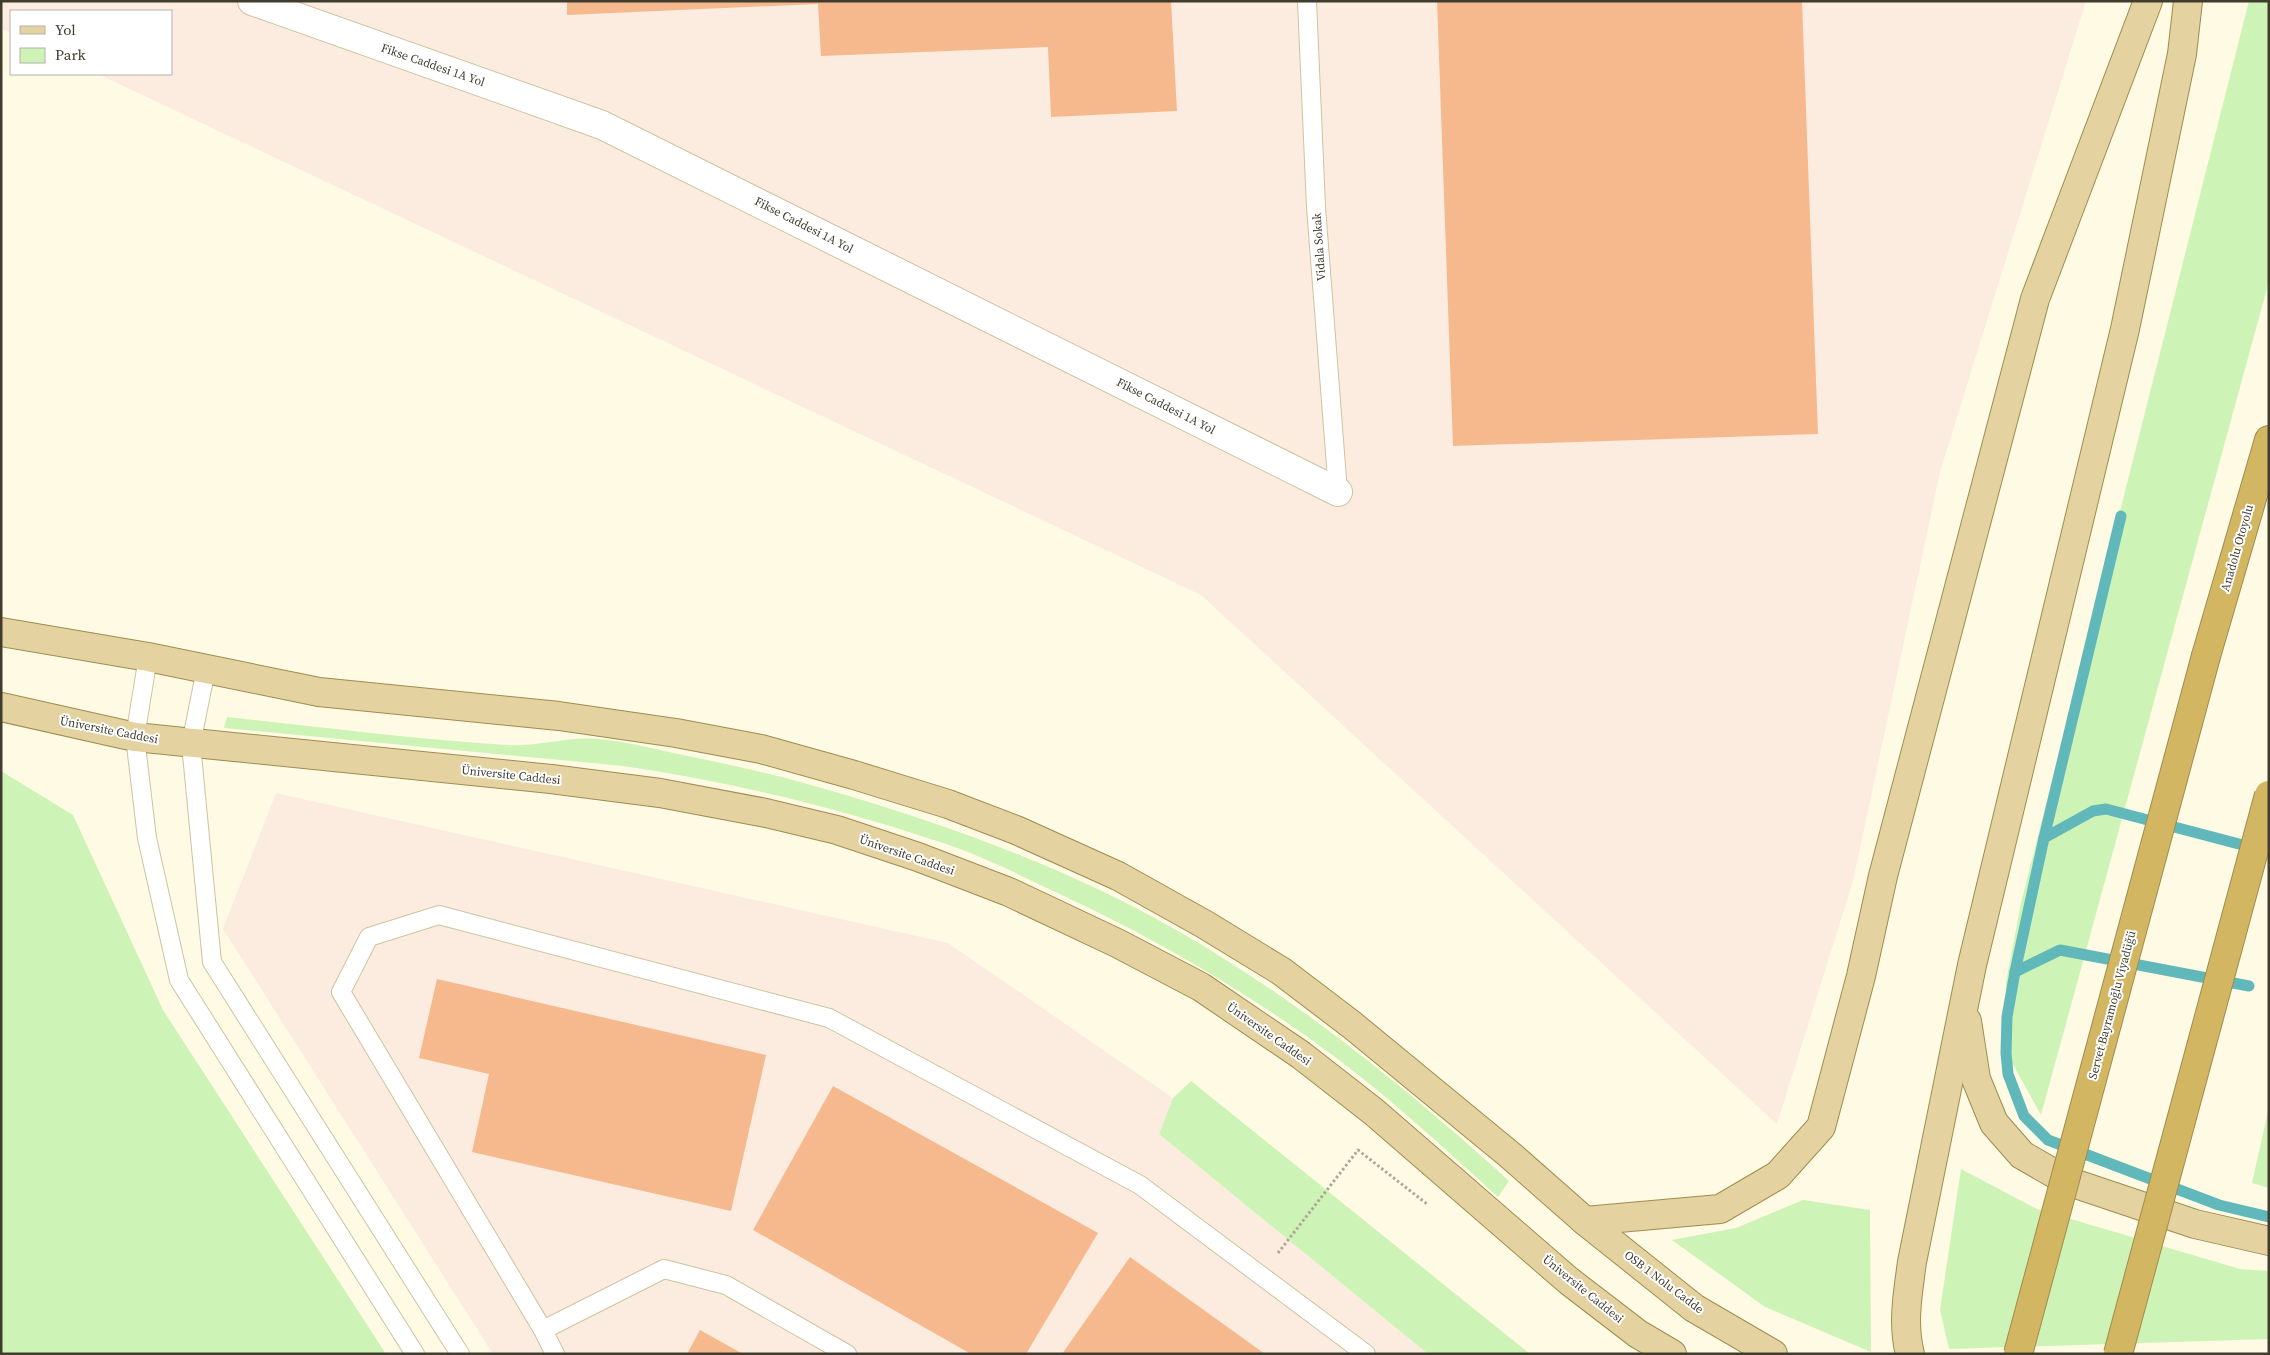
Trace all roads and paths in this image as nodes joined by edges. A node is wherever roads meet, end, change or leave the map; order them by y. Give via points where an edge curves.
1 (252, 1) edge
2 (1307, 1) edge
3 (2148, 1) edge
4 (2188, 1) edge
5 (2269, 440) edge
6 (1338, 492) joint
7 (1, 632) edge
8 (2206, 656) joint
9 (148, 657) junction
10 (206, 669) junction
11 (1, 707) edge
12 (135, 737) junction
13 (191, 744) junction
14 (2269, 795) edge
15 (1964, 1005) junction
16 (1434, 1210) dead end
17 (1585, 1221) junction
18 (2269, 1241) edge
19 (1260, 1275) junction
20 (543, 1330) junction
21 (415, 1354) edge
22 (460, 1354) edge
23 (555, 1354) edge
24 (847, 1354) edge
25 (1366, 1354) edge
26 (1672, 1354) edge
27 (1772, 1354) edge
28 (1910, 1354) edge
29 (2018, 1354) edge
30 (2118, 1354) edge

1 - 6 street, Fikse Caddesi 1A Yol via 602,125
2 - 6 lane, Vidala Sokak via 1316,207
3 - 17 main road via 2035,300 1821,1128 1778,1176 1720,1210
4 - 15 main road via 2182,54 2125,329
5 - 8 highway, Anadolu Otoyolu
7 - 9 main road
8 - 29 highway, Servet Bayramoğlu Viyadüğü, bridge
9 - 10 main road
9 - 12 lane
10 - 13 lane
10 - 17 main road via 319,692 559,716 695,736 854,775 948,804 1016,830 1118,876 1281,971 1417,1078
11 - 12 main road, Üniversite Caddesi
12 - 13 main road, Üniversite Caddesi
12 - 21 lane via 147,838 178,980
13 - 22 lane via 212,962
13 - 26 main road, Üniversite Caddesi via 660,793 837,830 1009,892 1201,987 1301,1055 1374,1112 1569,1281 1638,1334
14 - 30 highway, bridge
15 - 18 main road via 1976,1080 1994,1123 2022,1155 2067,1181 2195,1224
15 - 28 main road via 1912,1262 1906,1311
16 - 19 path via 1358,1150
17 - 27 main road, OSB 1 Nolu Cadde via 1694,1308
19 - 20 lane via 1140,1185 829,1018 439,915 370,937 341,992
19 - 25 lane
20 - 23 lane
20 - 24 lane via 664,1269 726,1285

